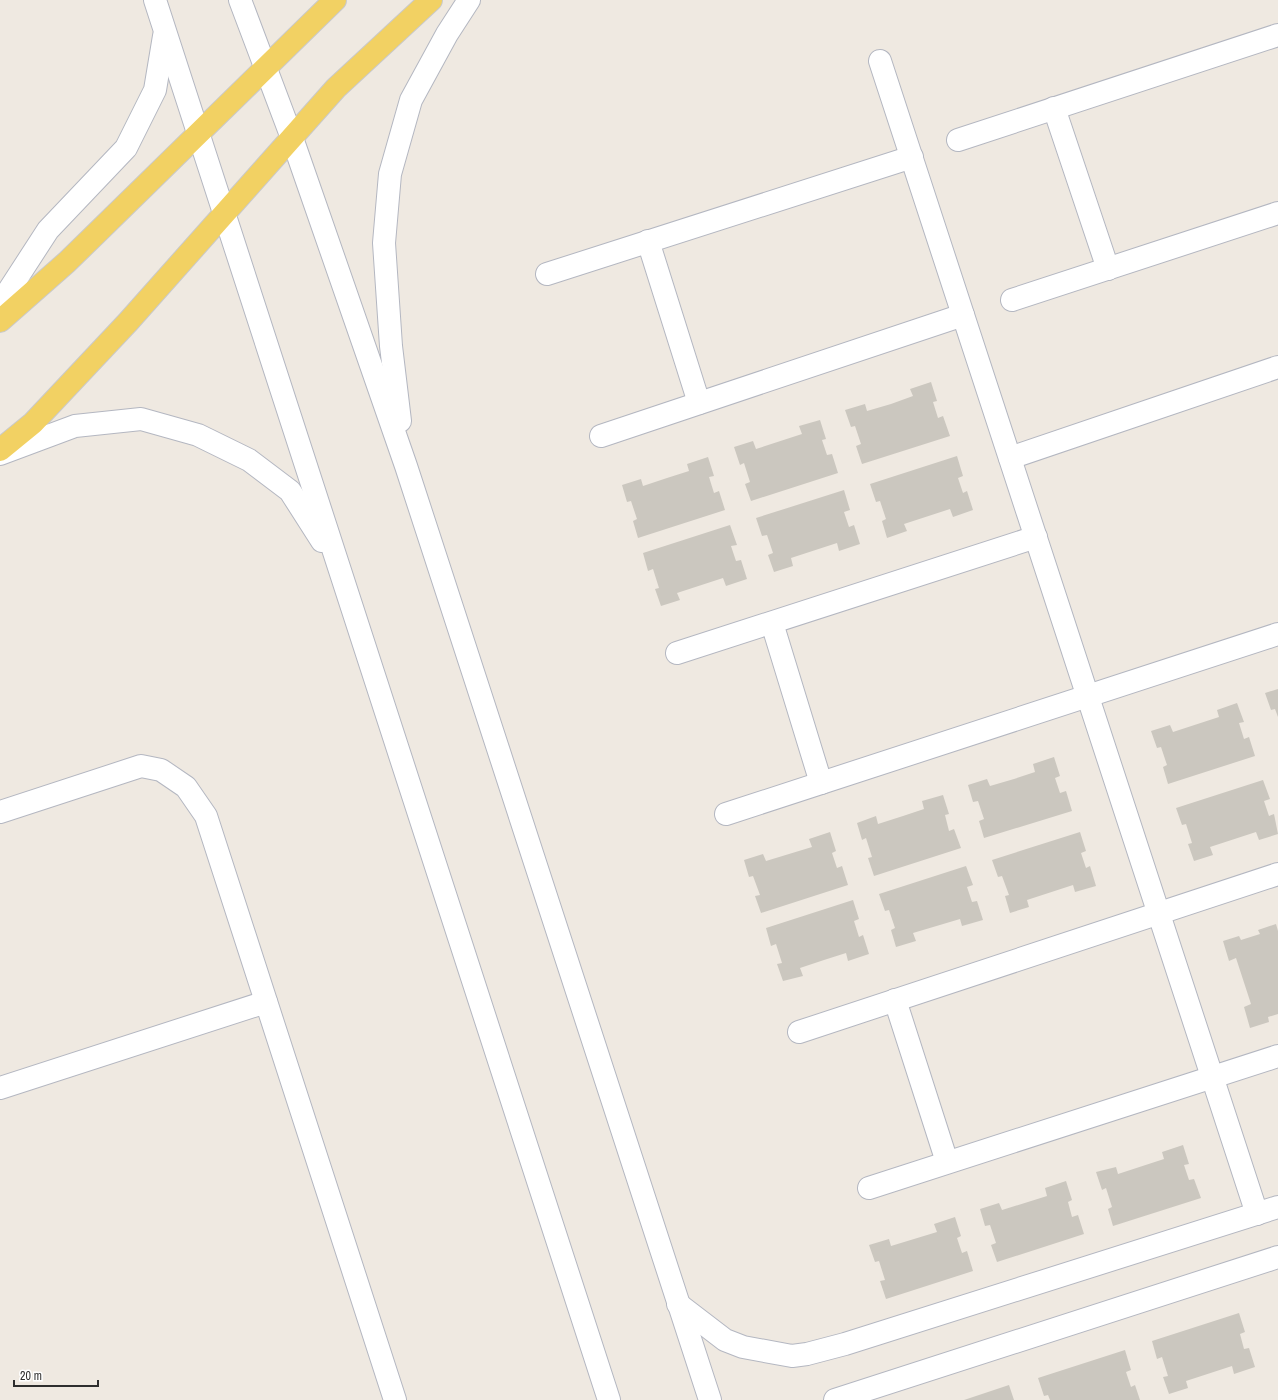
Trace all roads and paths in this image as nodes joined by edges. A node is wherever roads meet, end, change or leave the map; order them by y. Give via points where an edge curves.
1 (155, 0) edge
2 (240, 0) edge
3 (335, 0) edge
4 (431, 0) edge
5 (469, 0) edge
6 (165, 30) junction
7 (1278, 35) edge
8 (880, 61) dead end
9 (266, 68) junction
10 (1054, 108) junction
11 (198, 134) junction
12 (292, 138) junction
13 (958, 140) dead end
14 (912, 157) junction
15 (1278, 213) edge
16 (224, 214) junction
17 (648, 242) junction
18 (1108, 269) junction
19 (547, 274) dead end
20 (1012, 300) dead end
21 (0, 304) edge
22 (964, 316) junction
23 (0, 321) edge
24 (1278, 367) edge
25 (699, 403) junction
26 (601, 436) dead end
27 (0, 450) edge
28 (0, 454) edge
29 (1010, 458) junction
30 (406, 466) junction
31 (1036, 537) junction
32 (339, 569) junction
33 (772, 623) junction
34 (1278, 634) edge
35 (677, 653) dead end
36 (1088, 696) junction
37 (821, 783) junction
38 (0, 812) edge
39 (726, 814) dead end
40 (1278, 874) edge
41 (1159, 914) junction
42 (895, 1000) junction
43 (266, 1002) junction
44 (799, 1032) dead end
45 (1278, 1056) edge
46 (1212, 1077) junction
47 (0, 1088) edge
48 (948, 1162) junction
49 (869, 1188) dead end
50 (1278, 1207) edge
51 (1257, 1214) junction
52 (1277, 1260) edge
53 (678, 1304) junction
54 (395, 1400) edge
55 (609, 1400) edge
56 (710, 1400) edge
57 (835, 1400) edge

1 - 6 street
2 - 9 street
3 - 9 main road
4 - 12 main road via 336,88
5 - 30 street via 411,100 390,174 384,243 391,346
6 - 11 street
6 - 21 street via 155,90 126,148 48,230
7 - 10 street
8 - 14 street
9 - 11 main road
9 - 12 street
10 - 13 street
10 - 18 street
11 - 16 street
11 - 23 main road via 67,262
12 - 16 main road
12 - 30 street
14 - 17 street
14 - 22 street
15 - 18 street
16 - 27 main road via 33,424
16 - 32 street
17 - 19 street
17 - 25 street
18 - 20 street
22 - 25 street
22 - 29 street
24 - 29 street
25 - 26 street
28 - 32 street via 75,426 140,419 198,435 249,460 290,491
29 - 31 street
30 - 53 street
31 - 33 street
31 - 36 street
32 - 55 street
33 - 35 street
33 - 37 street
34 - 36 street
36 - 37 street
36 - 41 street
37 - 39 street
38 - 43 street via 141,766 161,770 186,787 206,816
40 - 41 street
41 - 42 street
41 - 46 street
42 - 44 street
42 - 48 street
43 - 47 street
43 - 54 street
45 - 46 street
46 - 48 street
46 - 51 street
48 - 49 street
50 - 51 street
51 - 53 street via 807,1354 792,1356 743,1347 725,1340
52 - 57 street
53 - 56 street

